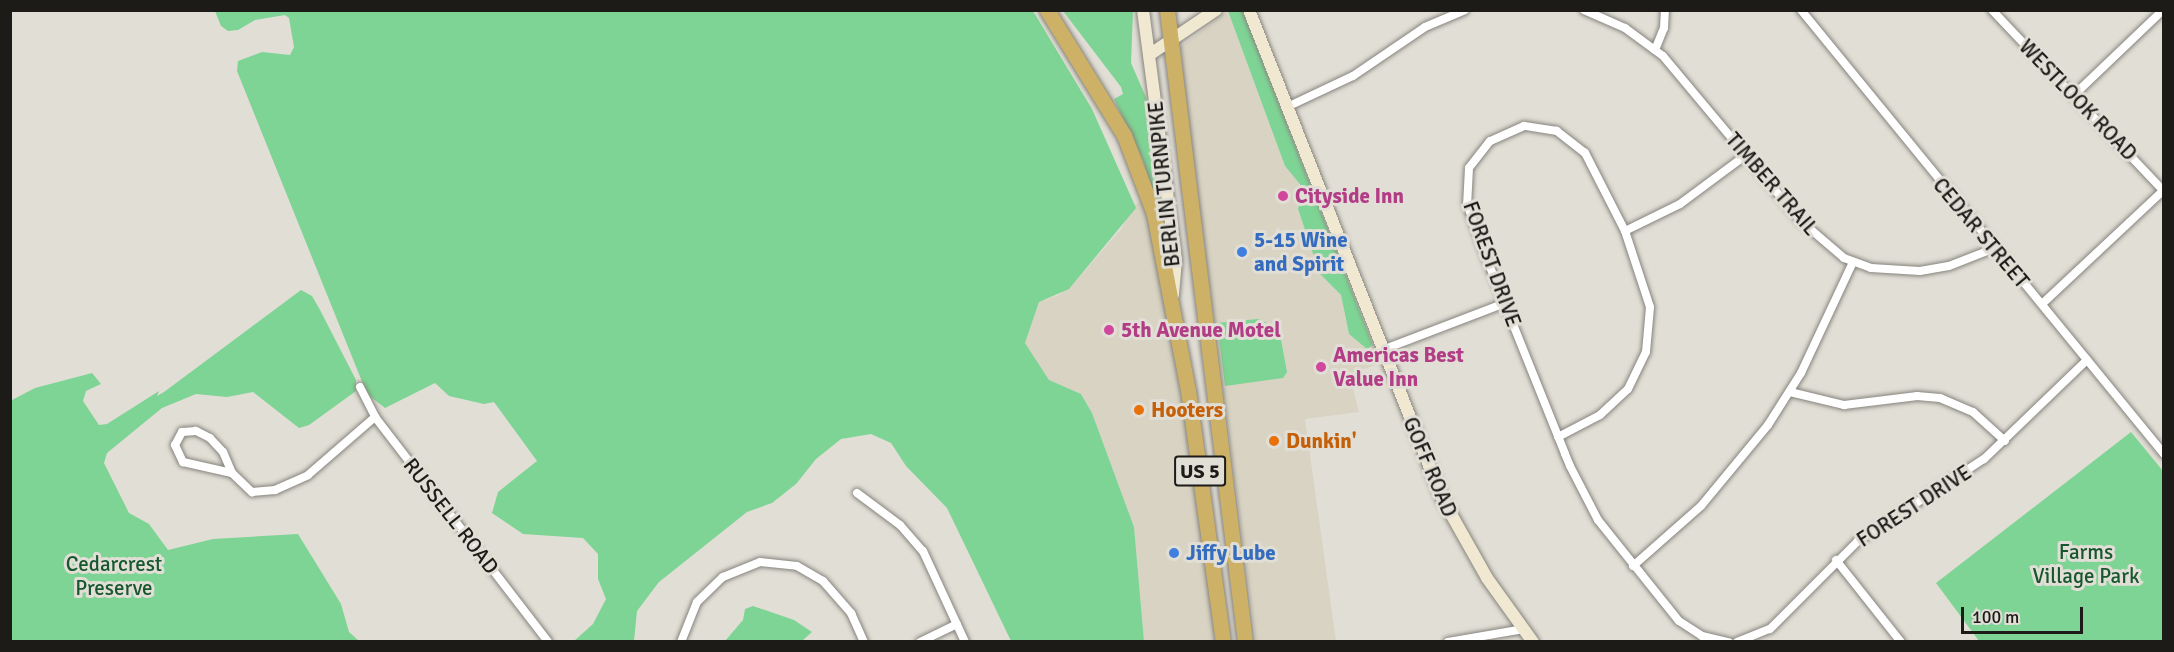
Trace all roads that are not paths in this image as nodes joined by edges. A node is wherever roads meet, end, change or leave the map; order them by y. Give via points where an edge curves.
1 (1047, 10) edge
2 (1143, 10) edge
3 (1161, 10) edge
4 (1167, 10) edge
5 (1216, 10) edge
6 (1249, 10) edge
7 (1465, 10) edge
8 (1584, 10) edge
9 (1665, 10) edge
10 (1801, 10) edge
11 (1992, 10) edge
12 (2163, 10) edge
13 (1170, 41) junction
14 (1655, 50) junction
15 (1149, 55) junction
16 (2074, 95) junction
17 (1287, 107) junction
18 (1746, 155) junction
19 (2163, 190) edge
20 (1625, 231) junction
21 (1995, 248) junction
22 (1853, 262) junction
23 (1173, 302) junction
24 (1505, 303) junction
25 (2042, 304) junction
26 (1383, 350) junction
27 (2087, 360) junction
28 (360, 387) dead end
29 (1790, 392) junction
30 (375, 417) junction
31 (1558, 437) junction
32 (2004, 441) junction
33 (2163, 454) edge
34 (232, 473) junction
35 (856, 493) dead end
36 (1836, 560) junction
37 (1633, 566) junction
38 (957, 624) junction
39 (1524, 629) junction
40 (548, 642) edge
41 (681, 642) edge
42 (864, 642) edge
43 (920, 642) edge
44 (965, 642) edge
45 (1222, 642) edge
46 (1245, 642) edge
47 (1448, 642) edge
48 (1533, 642) edge
49 (1729, 642) edge
50 (1737, 642) edge
51 (1901, 642) edge

1 - 23 highway, US 5 via 1117,121 1136,161 1156,222
2 - 15 street, BERLIN TURNPIKE
3 - 13 street, BERLIN TURNPIKE
4 - 13 highway, US 5
5 - 13 street
6 - 17 street, GOFF ROAD
7 - 17 street via 1425,27 1353,76
8 - 14 street, TIMBER TRAIL via 1620,25
9 - 14 street via 1664,28
10 - 21 street, CEDAR STREET
11 - 16 street, WESTLOOK ROAD
12 - 16 street
13 - 15 street
13 - 46 highway, BERLIN TURNPIKE / US 5
14 - 18 street, TIMBER TRAIL
15 - 23 street, BERLIN TURNPIKE via 1176,260
16 - 19 street, WESTLOOK ROAD
17 - 26 street, GOFF ROAD
18 - 20 street via 1694,196
18 - 22 street, TIMBER TRAIL via 1813,234
19 - 25 street
20 - 24 street, FOREST DRIVE via 1589,160 1569,138 1530,126 1495,137 1472,163 1466,193 1472,219
20 - 31 street, FOREST DRIVE via 1649,302 1646,352 1617,402
21 - 22 street, TIMBER TRAIL via 1925,270 1880,269
21 - 25 street, CEDAR STREET
22 - 29 street
23 - 45 highway, BERLIN TURNPIKE / US 5
24 - 26 street
24 - 31 street, FOREST DRIVE
25 - 27 street, CEDAR STREET
26 - 39 street, GOFF ROAD via 1449,514 1487,578
27 - 32 street, FOREST DRIVE
27 - 33 street, CEDAR STREET
28 - 30 street, RUSSELL ROAD
29 - 32 street via 1844,405 1917,396 1940,398 1973,412
29 - 37 street via 1716,490
30 - 34 street via 308,475 275,490 252,492
30 - 40 street, RUSSELL ROAD
31 - 37 street, FOREST DRIVE via 1588,503
32 - 36 street, FOREST DRIVE via 1964,475 1882,524
34 - 34 street via 218,473 183,462 175,445 182,432 196,430 210,438 223,452
35 - 38 street via 900,525 922,551
36 - 50 street, FOREST DRIVE via 1770,629
36 - 51 street
37 - 49 street, FOREST DRIVE via 1686,627 1702,636
38 - 43 street
38 - 44 street
39 - 47 street
39 - 48 street, GOFF ROAD
41 - 42 street via 697,602 723,577 760,562 797,566 823,581 851,613

